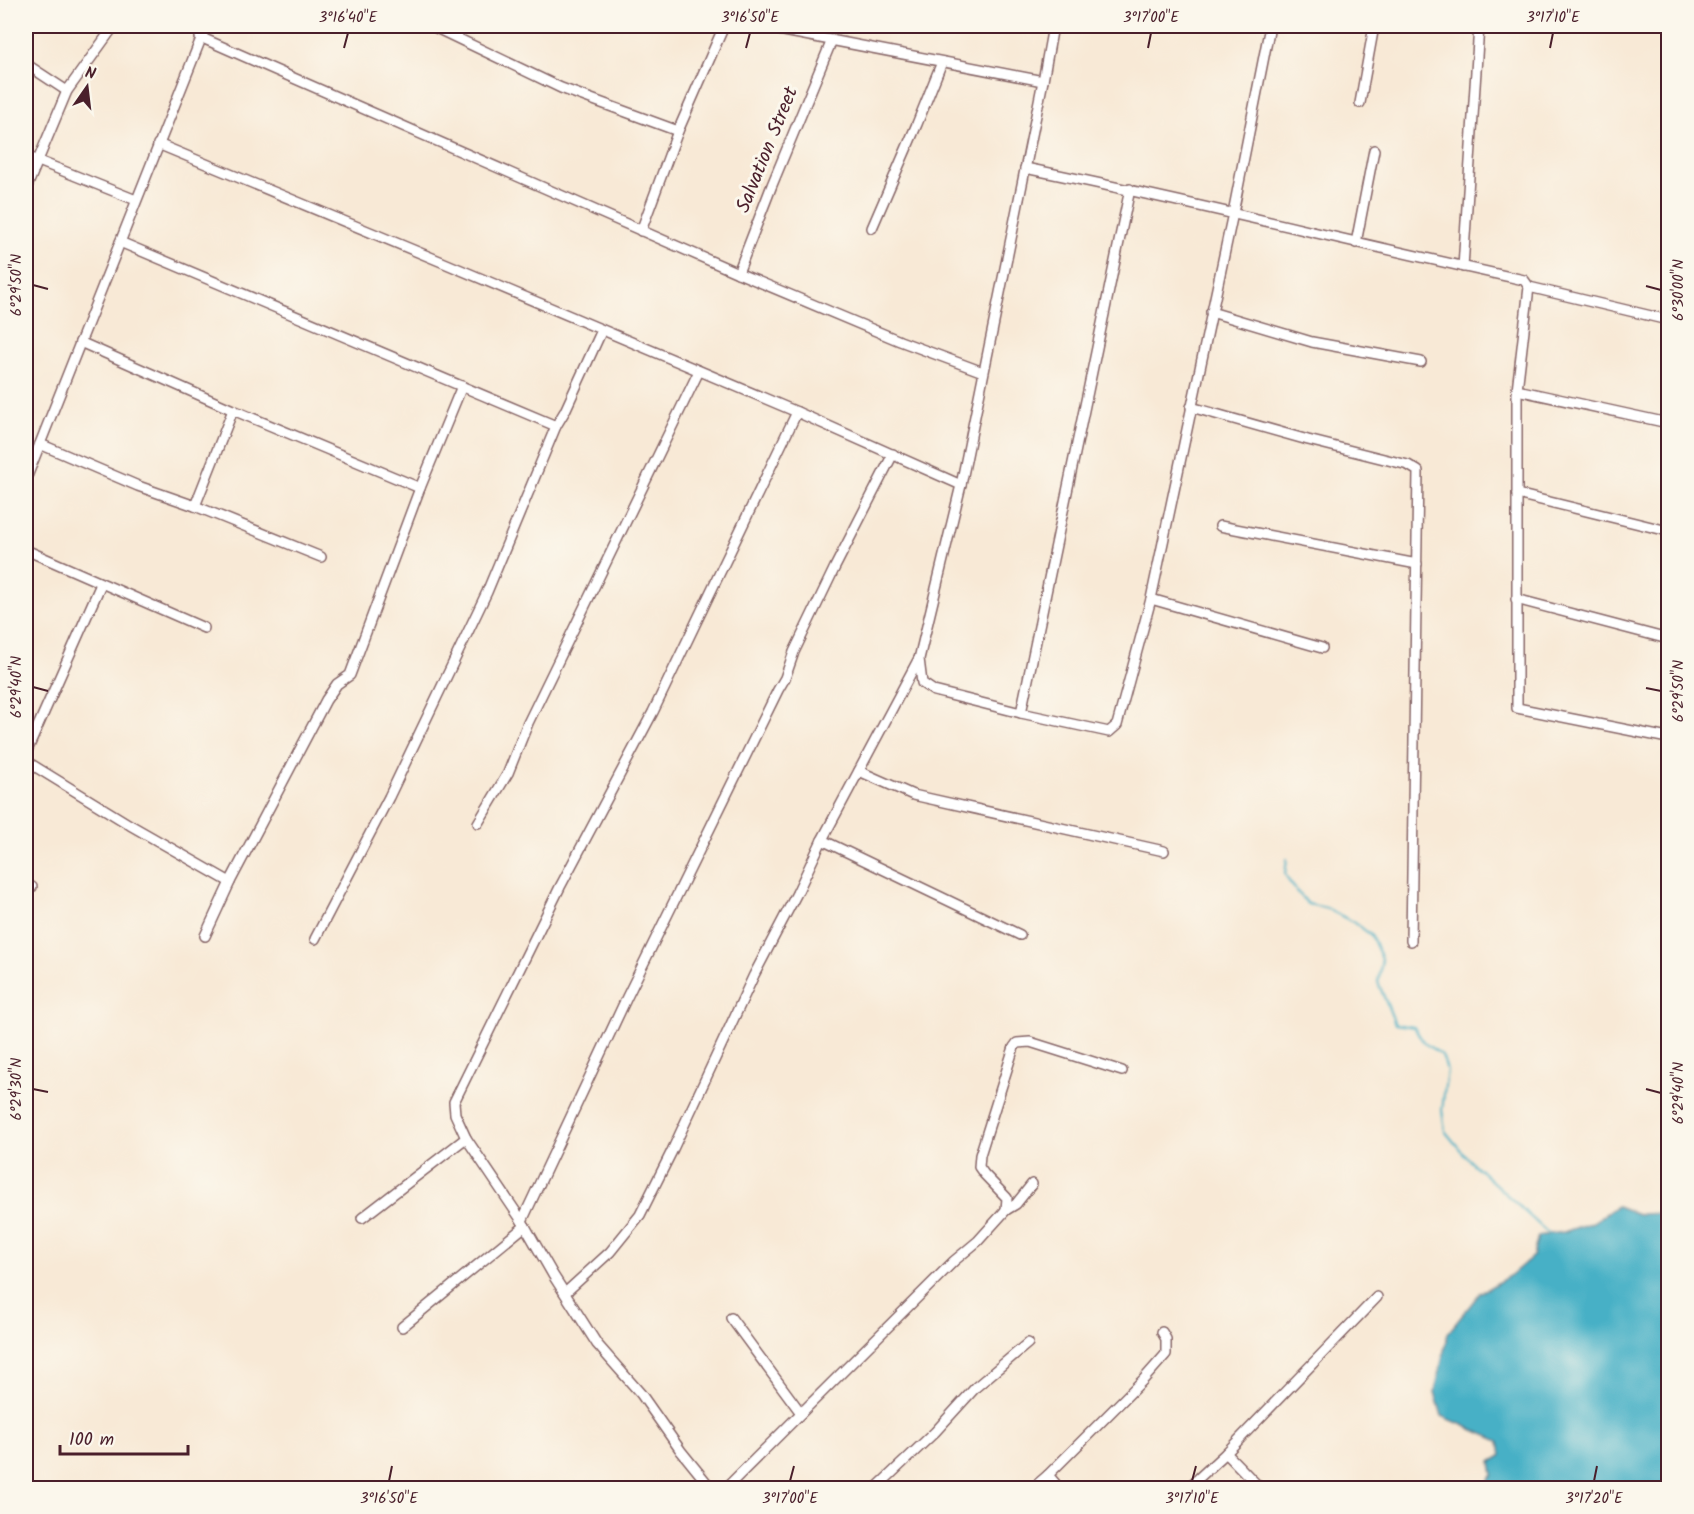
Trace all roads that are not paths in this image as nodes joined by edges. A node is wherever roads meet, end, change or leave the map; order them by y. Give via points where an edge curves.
1 (114, 26) edge
2 (206, 26) edge
3 (432, 26) edge
4 (724, 26) edge
5 (758, 26) edge
6 (1053, 26) edge
7 (1270, 26) edge
8 (1374, 26) edge
9 (1479, 26) edge
10 (201, 37) junction
11 (832, 40) junction
12 (942, 62) junction
13 (26, 64) edge
14 (1043, 81) junction
15 (67, 91) junction
16 (1360, 103) dead end
17 (678, 131) junction
18 (158, 144) junction
19 (1374, 150) dead end
20 (26, 156) edge
21 (37, 160) junction
22 (1025, 168) junction
23 (26, 189) edge
24 (1130, 189) junction
25 (136, 200) junction
26 (1233, 213) junction
27 (872, 228) dead end
28 (641, 231) junction
29 (120, 242) junction
30 (1356, 243) junction
31 (1463, 267) junction
32 (738, 273) junction
33 (1529, 287) junction
34 (1211, 312) junction
35 (1668, 320) edge
36 (602, 330) junction
37 (80, 342) junction
38 (1420, 362) dead end
39 (699, 371) junction
40 (983, 372) junction
41 (462, 386) junction
42 (1517, 390) junction
43 (1191, 407) junction
44 (233, 410) junction
45 (797, 412) junction
46 (1668, 423) edge
47 (556, 426) junction
48 (40, 444) junction
49 (893, 454) junction
50 (26, 479) edge
51 (961, 485) junction
52 (420, 488) junction
53 (1516, 494) junction
54 (195, 506) junction
55 (1220, 526) dead end
56 (1668, 531) edge
57 (26, 550) edge
58 (321, 556) dead end
59 (1417, 564) junction
60 (101, 584) junction
61 (1151, 599) junction
62 (1516, 599) junction
63 (204, 628) dead end
64 (1668, 639) edge
65 (1322, 648) dead end
66 (919, 659) junction
67 (1021, 713) junction
68 (1668, 738) edge
69 (26, 753) edge
70 (26, 761) edge
71 (860, 771) junction
72 (478, 823) dead end
73 (822, 840) junction
74 (1164, 851) dead end
75 (230, 882) junction
76 (1020, 935) dead end
77 (205, 936) dead end
78 (315, 939) dead end
79 (1411, 941) dead end
80 (1122, 1071) dead end
81 (466, 1138) junction
82 (1032, 1184) dead end
83 (1006, 1210) junction
84 (362, 1218) dead end
85 (524, 1224) junction
86 (566, 1293) junction
87 (1377, 1297) dead end
88 (730, 1318) dead end
89 (402, 1327) dead end
90 (1162, 1332) dead end
91 (1028, 1343) dead end
92 (801, 1413) junction
93 (1226, 1453) junction
94 (1048, 1474) junction
95 (711, 1488) edge
96 (726, 1488) edge
97 (876, 1488) edge
98 (1033, 1488) edge
99 (1059, 1488) edge
100 (1188, 1488) edge
101 (1260, 1488) edge

1 - 15 street
2 - 10 street
3 - 17 street via 561,88
4 - 17 street
5 - 11 street
6 - 14 street
7 - 26 street
8 - 16 street
9 - 31 street
10 - 18 street
10 - 28 street
11 - 12 street
11 - 32 street, Salvation Street
12 - 14 street
12 - 27 street
13 - 15 street
14 - 22 street
15 - 21 street
17 - 28 street
18 - 25 street
18 - 36 street
19 - 30 street
20 - 21 street
21 - 23 street
21 - 25 street
22 - 24 street
22 - 40 street
24 - 26 street
24 - 67 street
25 - 29 street
26 - 30 street
26 - 34 street
28 - 32 street
29 - 37 street
29 - 41 street
30 - 31 street
31 - 33 street via 1524,280
32 - 40 street
33 - 35 street
33 - 42 street
34 - 38 street via 1312,342
34 - 43 street
36 - 39 street
36 - 47 street
37 - 44 street
37 - 48 street
39 - 45 street
39 - 72 street via 543,692 508,773
40 - 51 street
41 - 47 street
41 - 52 street
42 - 46 street
42 - 53 street
43 - 59 street via 1413,467 1418,471
43 - 61 street
44 - 52 street
44 - 54 street
45 - 49 street
45 - 81 street via 653,712 560,887 454,1102
47 - 78 street via 487,592 389,797
48 - 50 street
48 - 54 street
49 - 51 street
49 - 85 street via 627,997
51 - 66 street
52 - 75 street via 351,675 337,684 326,700
53 - 56 street
53 - 62 street
54 - 58 street
55 - 59 street
57 - 60 street
59 - 79 street
60 - 63 street
60 - 69 street
61 - 65 street
61 - 67 street via 1117,725 1109,732
62 - 64 street
62 - 68 street via 1516,708
66 - 67 street via 922,683 934,691
66 - 71 street
70 - 75 street
71 - 73 street
71 - 74 street via 913,795
73 - 76 street
73 - 86 street via 640,1215 610,1252
75 - 77 street
80 - 83 street via 1030,1042 1017,1043 979,1167 1007,1198
81 - 84 street
81 - 85 street
82 - 83 street
83 - 92 street
85 - 86 street
85 - 89 street
86 - 95 street via 597,1344 641,1394
87 - 93 street
88 - 92 street
90 - 94 street via 1166,1354
91 - 97 street via 976,1388
92 - 96 street
93 - 100 street
93 - 101 street
94 - 98 street
94 - 99 street

